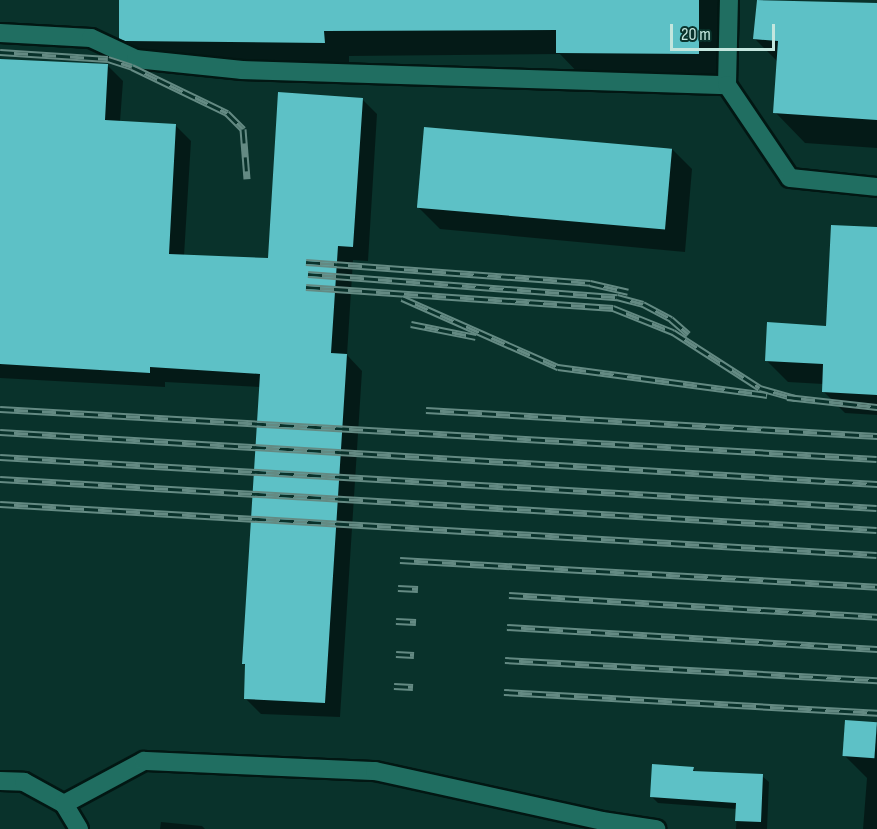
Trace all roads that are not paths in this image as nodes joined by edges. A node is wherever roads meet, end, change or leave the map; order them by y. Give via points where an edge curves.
1 (729, 0) edge
2 (0, 33) edge
3 (727, 85) junction
4 (877, 187) edge
5 (0, 781) edge
6 (64, 804) junction
7 (79, 829) edge
8 (656, 829) edge

1 - 3 lane
2 - 3 lane via 91,38 136,59 242,70
3 - 4 lane via 790,178
5 - 6 lane via 24,782
6 - 7 lane
6 - 8 lane via 144,761 375,771 602,821

